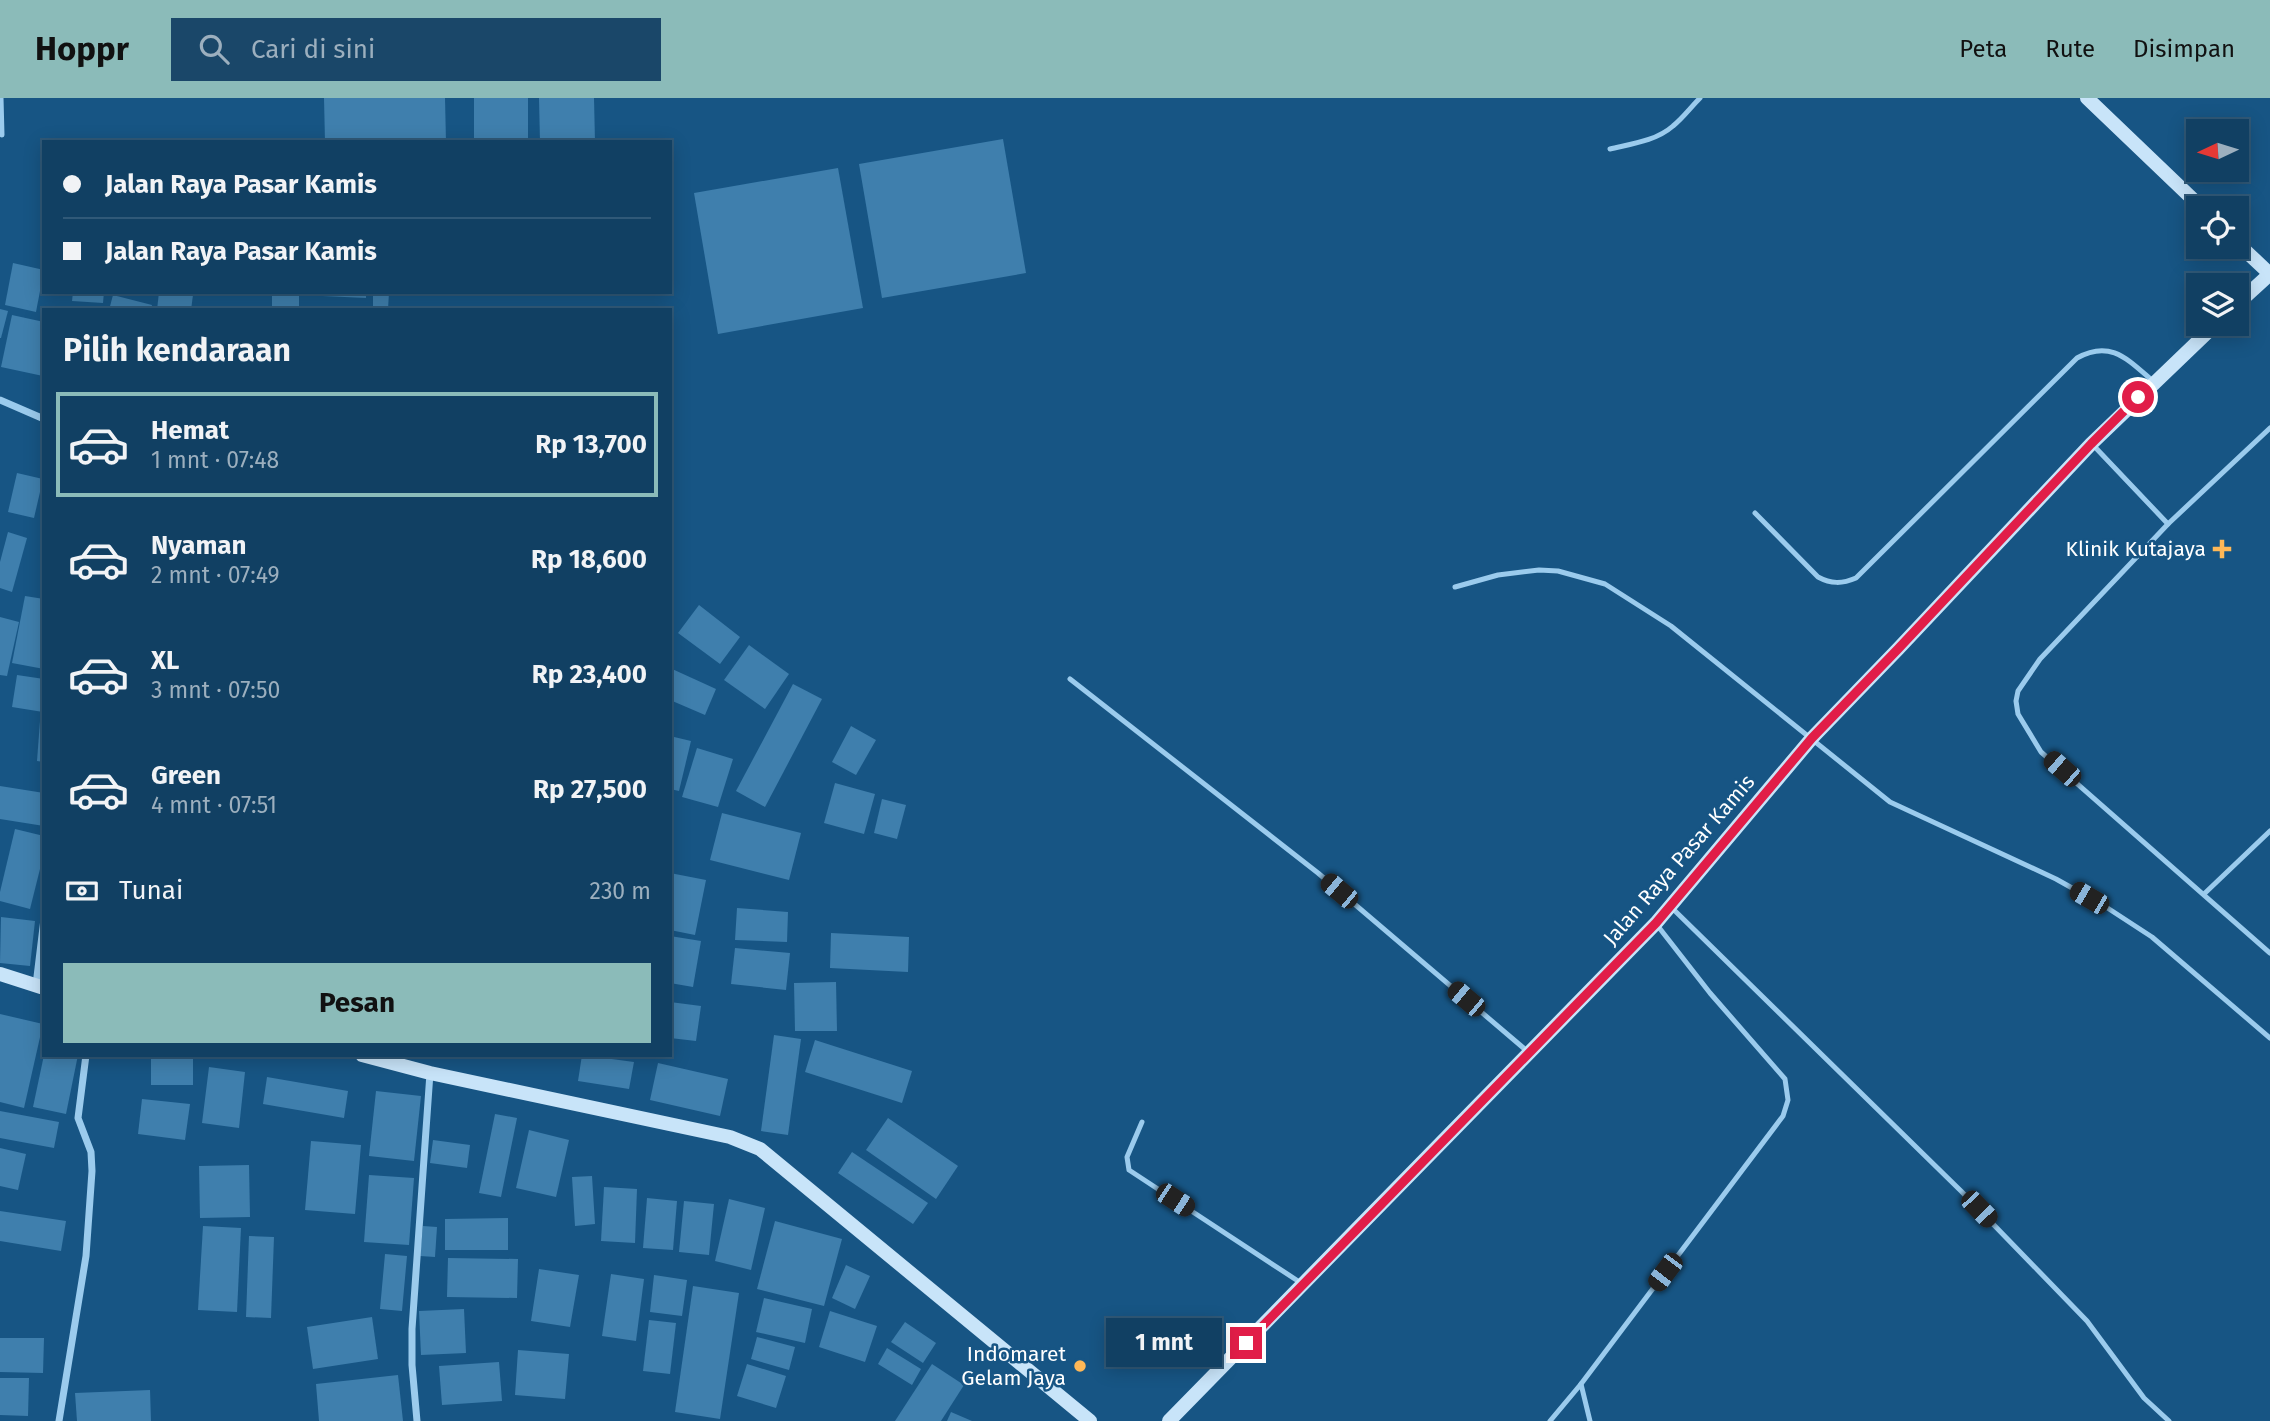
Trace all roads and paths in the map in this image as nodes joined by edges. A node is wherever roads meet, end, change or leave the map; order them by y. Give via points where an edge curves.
1 (1, 98) edge
2 (1700, 98) edge
3 (2087, 98) edge
4 (2, 135) edge
5 (1610, 149) dead end
6 (2189, 196) edge
7 (2249, 254) edge
8 (2270, 274) edge
9 (2249, 293) edge
10 (2203, 336) edge
11 (2154, 382) junction
12 (0, 400) edge
13 (42, 418) edge
14 (2270, 428) edge
15 (2091, 444) junction
16 (1755, 513) dead end
17 (2168, 524) junction
18 (1455, 587) dead end
19 (1070, 679) dead end
20 (1812, 738) junction
21 (2270, 831) edge
22 (2204, 894) junction
23 (1671, 906) junction
24 (1656, 923) junction
25 (42, 952) edge
26 (2270, 953) edge
27 (0, 974) edge
28 (40, 986) edge
29 (2270, 1038) edge
30 (1530, 1053) junction
31 (86, 1057) edge
32 (370, 1057) edge
33 (430, 1073) junction
34 (1142, 1122) dead end
35 (1304, 1285) junction
36 (1581, 1384) junction
37 (59, 1421) edge
38 (417, 1421) edge
39 (1090, 1421) edge
40 (1169, 1421) edge
41 (1550, 1421) edge
42 (1590, 1421) edge
43 (2169, 1421) edge

1 - 4 lane
2 - 5 lane via 1662,133
3 - 6 main road
7 - 8 main road
8 - 9 main road
10 - 11 main road, Jalan Raya Pasar Kamis
11 - 15 main road, Jalan Raya Pasar Kamis
11 - 16 lane via 2116,353 2097,349 2077,358 1849,581 1827,582 1818,577
12 - 13 street
14 - 17 lane
15 - 17 lane
15 - 20 main road, Jalan Raya Pasar Kamis
17 - 22 lane via 2040,659 2016,701 2018,714 2041,752
18 - 20 lane via 1539,570 1605,584 1671,626
19 - 30 lane via 1318,873
20 - 23 main road, Jalan Raya Pasar Kamis
20 - 29 lane via 1890,802 2056,879 2152,937
21 - 22 lane
22 - 26 lane
23 - 24 main road, Jalan Raya Pasar Kamis
23 - 43 lane via 1971,1201 2087,1321 2144,1398
24 - 30 main road, Jalan Raya Pasar Kamis
24 - 36 lane via 1785,1079 1788,1100 1783,1116
25 - 28 street
27 - 28 main road
30 - 35 main road, Jalan Raya Pasar Kamis
31 - 37 street via 78,1118 92,1171 86,1256
32 - 33 main road
33 - 38 street via 412,1329
33 - 39 main road via 730,1137 760,1149
34 - 35 lane via 1127,1157 1129,1170
35 - 40 main road, Jalan Raya Pasar Kamis
36 - 41 lane
36 - 42 lane

